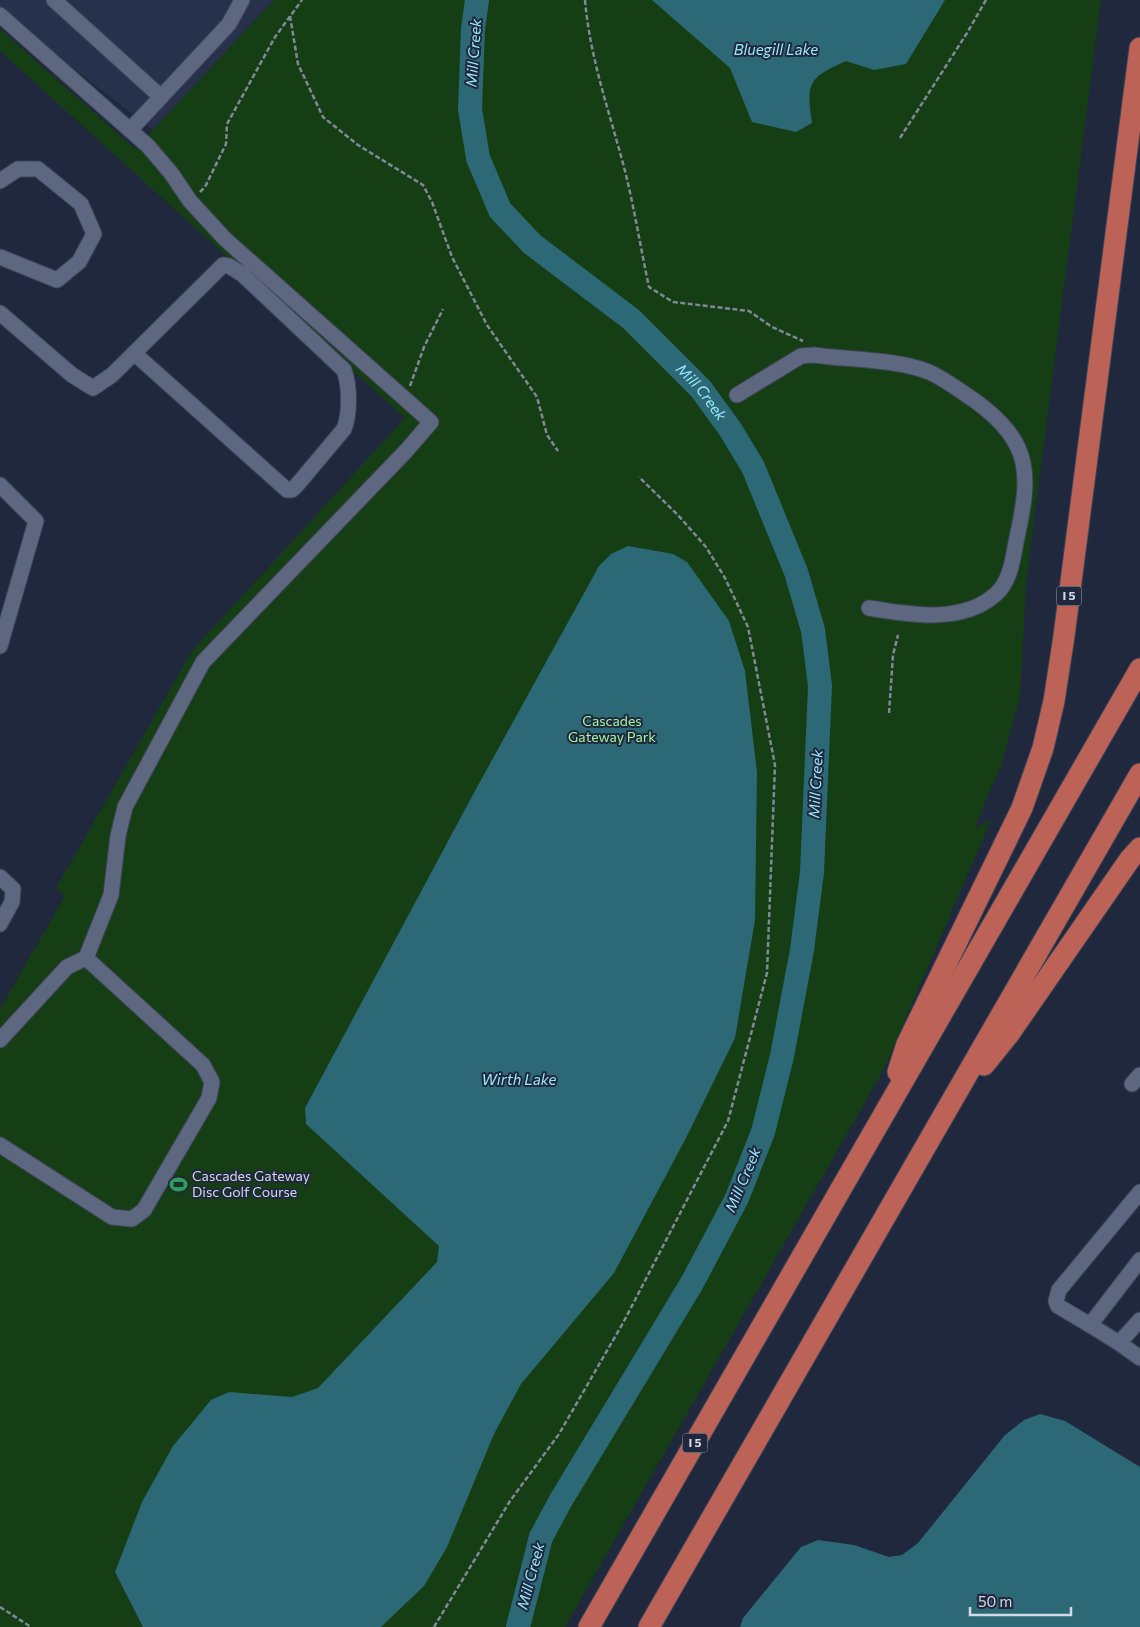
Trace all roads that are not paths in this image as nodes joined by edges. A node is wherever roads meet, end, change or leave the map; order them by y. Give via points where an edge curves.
1 (54, 0) edge
2 (242, 0) edge
3 (0, 15) edge
4 (1140, 48) edge
5 (161, 97) junction
6 (130, 130) junction
7 (0, 180) edge
8 (0, 257) edge
9 (0, 313) edge
10 (134, 353) junction
11 (737, 395) dead end
12 (0, 485) edge
13 (869, 608) dead end
14 (0, 646) edge
15 (1140, 669) edge
16 (1140, 774) edge
17 (1140, 848) edge
18 (0, 877) edge
19 (0, 924) edge
20 (86, 958) junction
21 (0, 1040) edge
22 (885, 1112) junction
23 (938, 1124) junction
24 (0, 1145) edge
25 (1140, 1192) edge
26 (1140, 1260) edge
27 (1140, 1320) edge
28 (1090, 1325) junction
29 (1119, 1343) junction
30 (1140, 1358) edge
31 (589, 1627) edge
32 (649, 1627) edge

1 - 5 street
2 - 5 street via 229,24
3 - 6 street
4 - 22 highway, I 5 via 1064,636 1043,748 1022,808 907,1044
5 - 6 street
6 - 20 street via 148,146 190,202 225,239 431,422 203,662 125,807 111,895
7 - 8 street via 18,170 38,169 81,204 94,234 79,262 57,280
9 - 10 street via 72,375 93,388
10 - 10 street via 223,265 229,266 242,274 344,370 347,376 348,420 344,430 297,485 287,490
11 - 13 street via 801,356 900,364 930,372 960,390 997,417 1014,437 1022,452 1025,489 1010,572 998,594 958,614
12 - 14 street via 36,521
15 - 22 highway, I 5
16 - 23 highway
17 - 23 highway via 1009,1034
18 - 19 street via 13,889 12,902
20 - 21 street via 67,967
20 - 24 street via 203,1065 212,1082 209,1098 144,1210 132,1219 112,1217
22 - 31 highway, I 5
23 - 32 highway
25 - 28 street via 1059,1290 1058,1306
26 - 28 street
27 - 29 street
28 - 29 street
29 - 30 street

